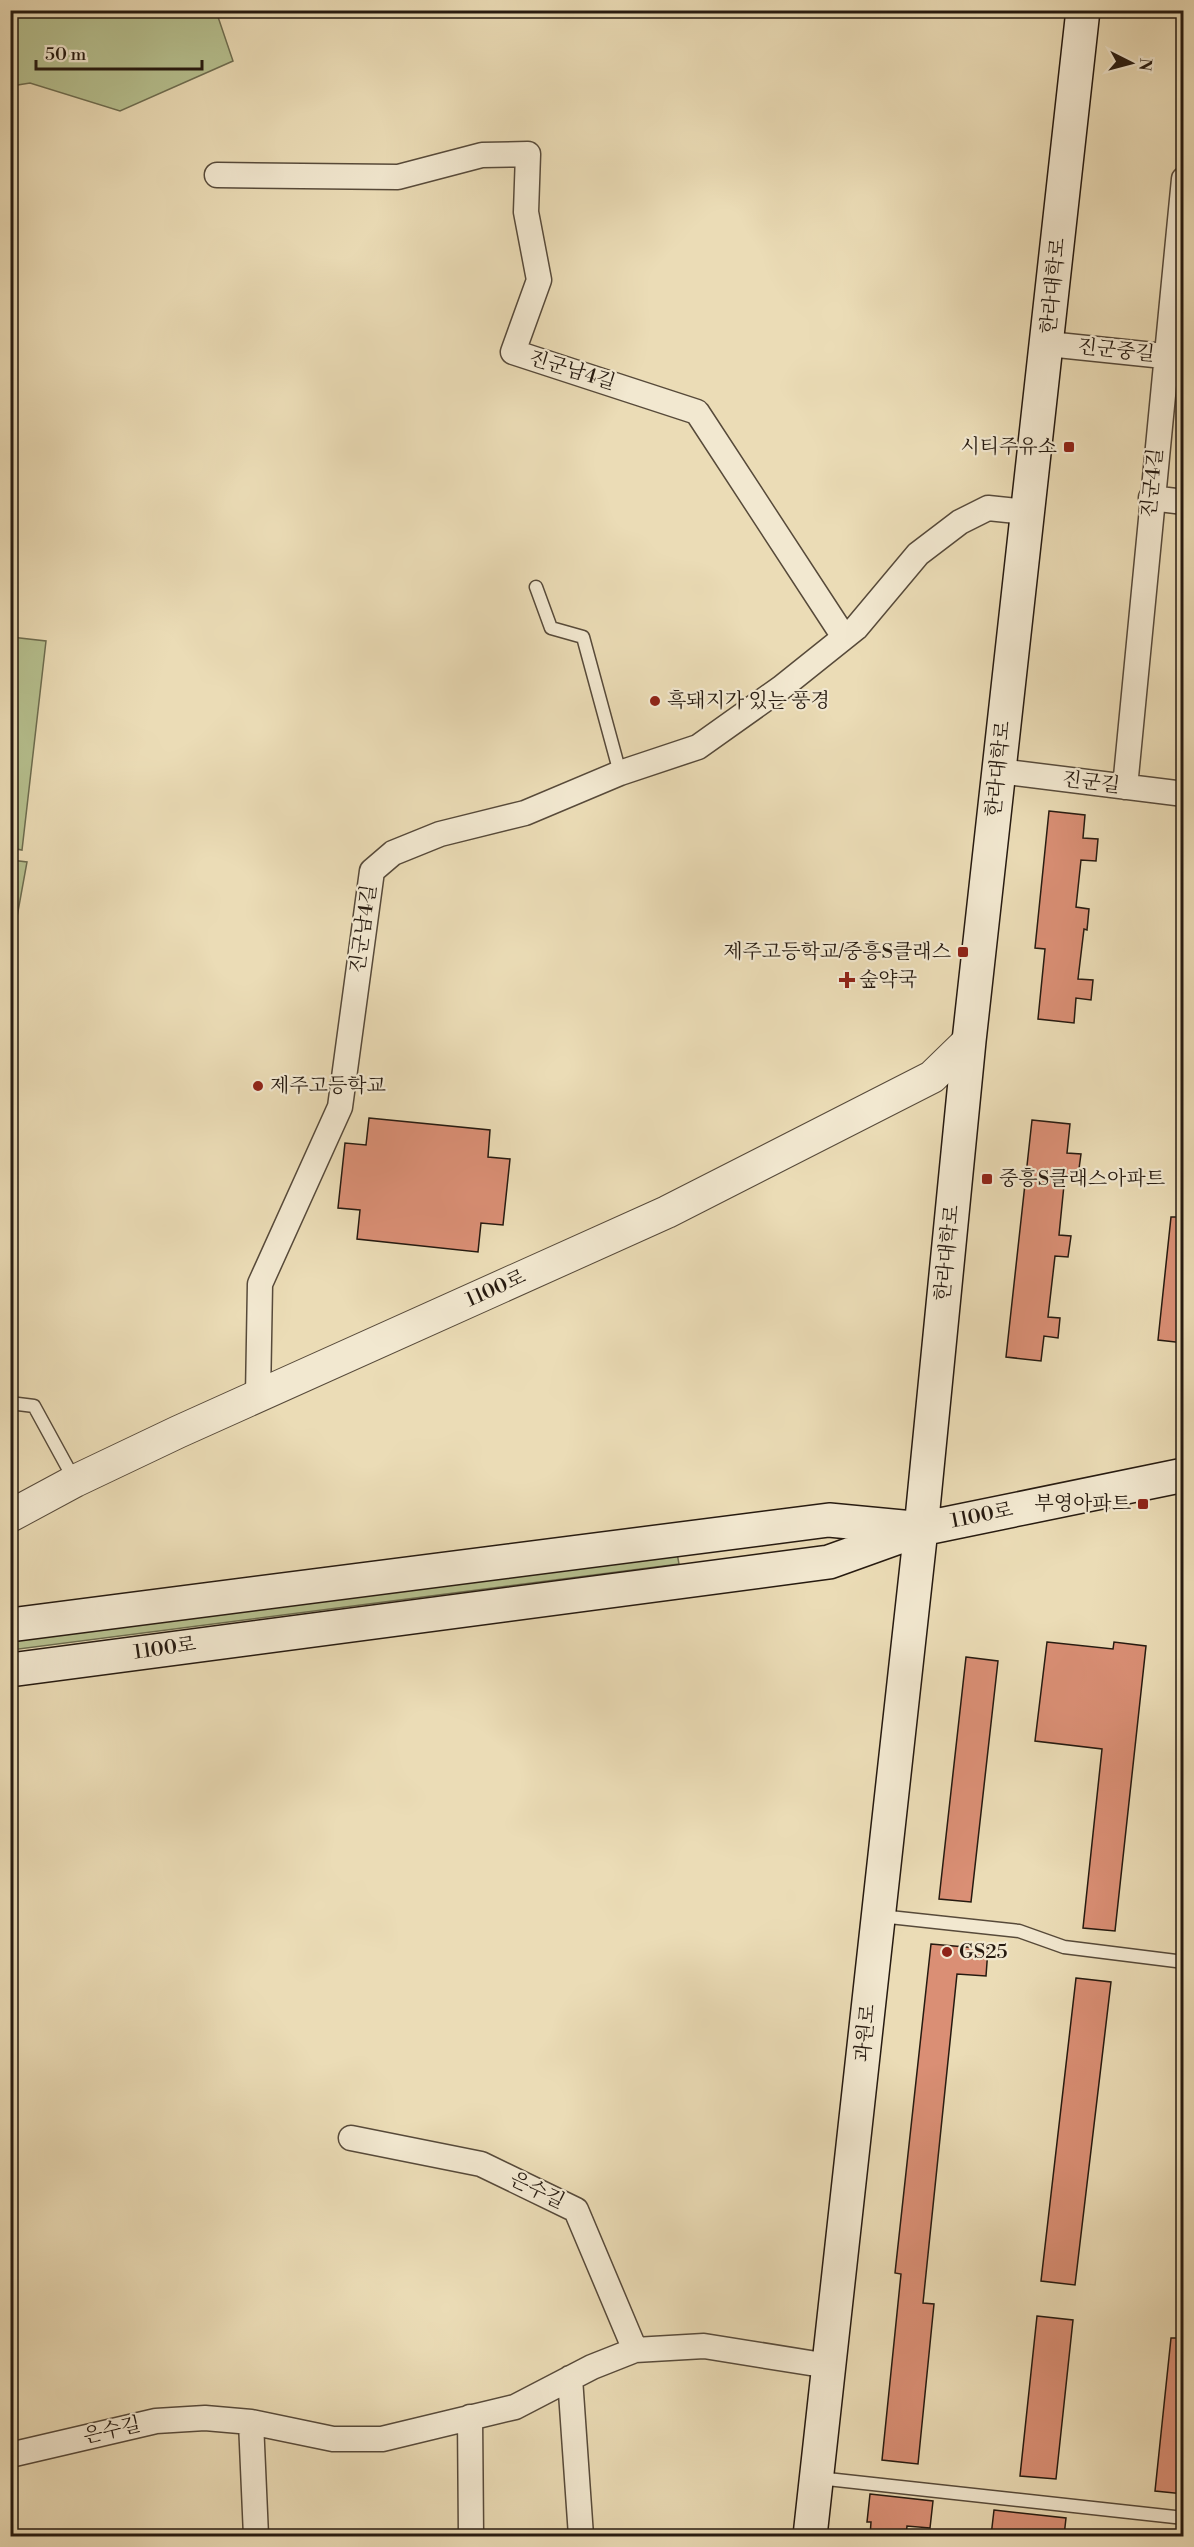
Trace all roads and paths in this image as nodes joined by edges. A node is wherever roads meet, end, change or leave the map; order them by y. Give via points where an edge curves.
1 (1083, 10) edge
2 (217, 176) dead end
3 (1184, 179) edge
4 (1181, 235) edge
5 (1048, 344) junction
6 (1176, 357) edge
7 (1151, 498) junction
8 (1184, 502) edge
9 (1026, 512) junction
10 (536, 587) dead end
11 (844, 637) junction
12 (999, 771) junction
13 (620, 773) junction
14 (1125, 787) junction
15 (1184, 794) edge
16 (969, 1041) junction
17 (258, 1396) junction
18 (10, 1403) edge
19 (1184, 1475) edge
20 (75, 1481) junction
21 (10, 1516) edge
22 (921, 1529) junction
23 (10, 1625) edge
24 (10, 1670) edge
25 (879, 1916) junction
26 (1184, 1962) edge
27 (351, 2138) dead end
28 (634, 2350) junction
29 (829, 2366) junction
30 (570, 2378) junction
31 (470, 2418) junction
32 (251, 2422) junction
33 (10, 2455) edge
34 (817, 2478) junction
35 (1184, 2518) edge
36 (256, 2536) edge
37 (471, 2536) edge
38 (581, 2536) edge
39 (810, 2536) edge

1 - 5 main road, 한라대학로
2 - 11 street, 진군남4길 via 398,177 482,155 528,154 526,212 539,280 513,352 697,412
3 - 4 street, 진군4길
4 - 6 street, 진군4길
5 - 6 street, 진군중길
5 - 9 main road, 한라대학로
6 - 7 street, 진군4길
7 - 8 street
7 - 14 street, 진군4길
9 - 11 street, 진군남4길 via 988,508 960,522 918,554
9 - 12 main road, 한라대학로
10 - 13 lane via 551,628 583,638
11 - 13 street, 진군남4길 via 698,747
12 - 14 street, 진군길
12 - 16 main road, 한라대학로
13 - 17 street, 진군남4길 via 525,813 430,838 393,853 372,871 340,1107 260,1284
14 - 15 street, 진군길
16 - 17 street, 1100로 via 932,1077 667,1212
16 - 22 main road, 한라대학로
17 - 20 street, 1100로
18 - 20 lane via 34,1406
19 - 22 main road, 1100로
20 - 21 street, 1100로
22 - 23 main road, 1100로 via 829,1520
22 - 24 main road, 1100로 via 830,1562
22 - 25 main road, 과원로
25 - 26 lane via 1019,1931 1064,1947
25 - 29 main road, 과원로
27 - 28 street, 은수길 via 481,2164 576,2210
28 - 29 street, 은수길 via 704,2346
28 - 30 street, 은수길
29 - 34 main road, 과원로
30 - 31 street, 은수길 via 515,2407
30 - 38 street
31 - 32 street, 은수길 via 382,2439 333,2439
31 - 37 street
32 - 33 street, 은수길 via 205,2418 156,2421
32 - 36 street
34 - 35 lane
34 - 39 main road, 과원로

